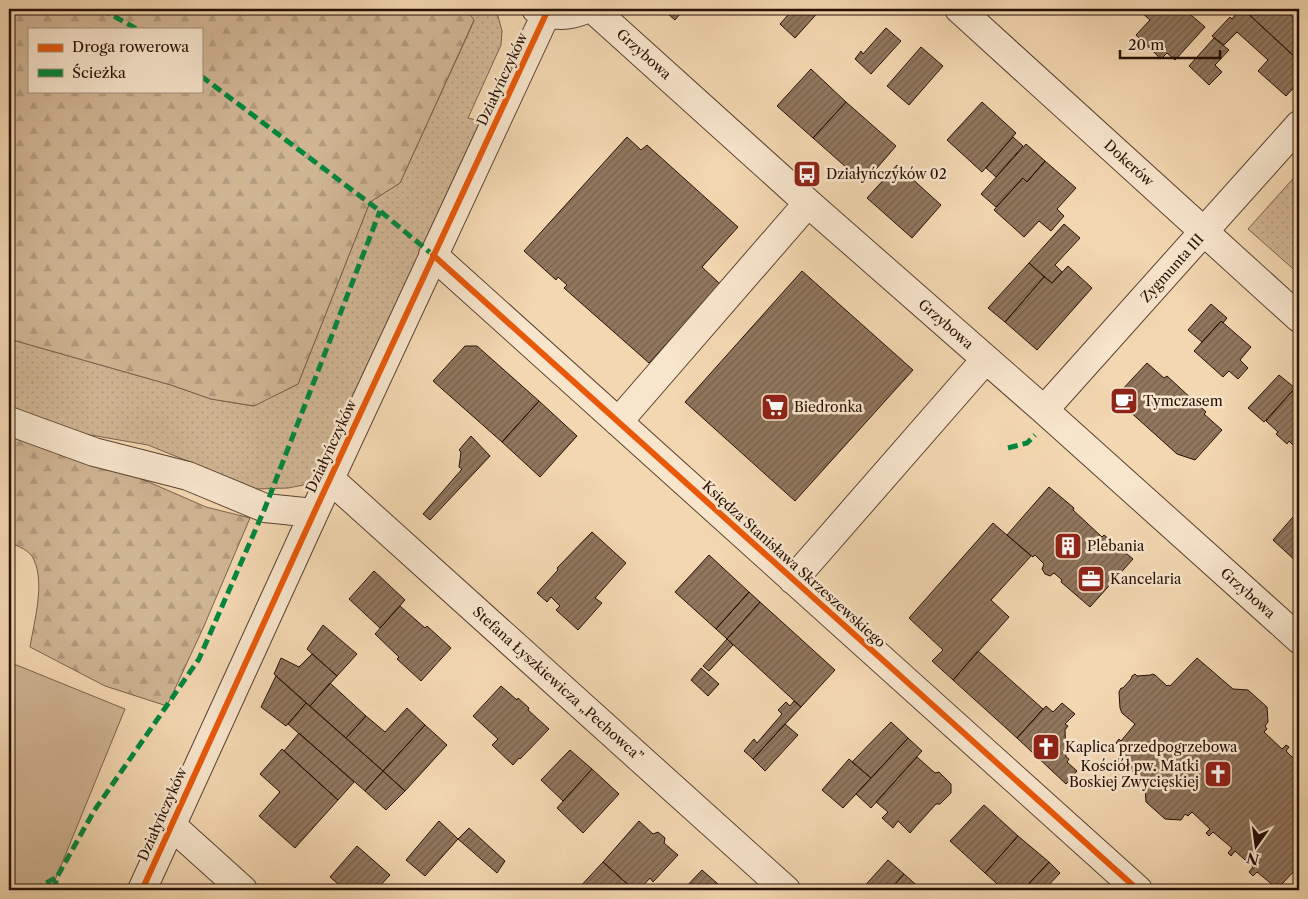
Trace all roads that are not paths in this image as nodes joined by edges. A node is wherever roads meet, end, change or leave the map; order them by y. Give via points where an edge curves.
1 (586, 9) edge
2 (593, 9) edge
3 (959, 9) edge
4 (541, 11) edge
5 (1299, 125) edge
6 (808, 203) junction
7 (1205, 232) junction
8 (433, 255) junction
9 (1299, 318) edge
10 (986, 359) junction
11 (1044, 410) junction
12 (9, 421) edge
13 (618, 422) junction
14 (330, 479) junction
15 (314, 513) junction
16 (792, 580) junction
17 (1299, 638) edge
18 (171, 825) junction
19 (142, 890) edge
20 (243, 890) edge
21 (786, 890) edge
22 (1138, 890) edge

1 - 4 street via 570,14
2 - 6 street, Grzybowa
3 - 7 street, Dokerów
4 - 8 street, Działyńczyków
5 - 7 street, Zygmunta III
6 - 10 street, Grzybowa
6 - 13 street
7 - 9 street, Dokerów
7 - 11 street, Zygmunta III
8 - 13 street, Księdza Stanisława Skrzeszewskiego
8 - 14 street, Działyńczyków
10 - 11 street, Grzybowa
10 - 16 street
11 - 17 street, Grzybowa
12 - 15 street via 94,452 188,476 264,508
13 - 16 street, Księdza Stanisława Skrzeszewskiego
14 - 15 street, Działyńczyków
14 - 21 street, Stefana Łyszkiewicza „Pechowca”
15 - 18 street, Działyńczyków
16 - 22 street, Księdza Stanisława Skrzeszewskiego
18 - 19 street, Działyńczyków
18 - 20 street

